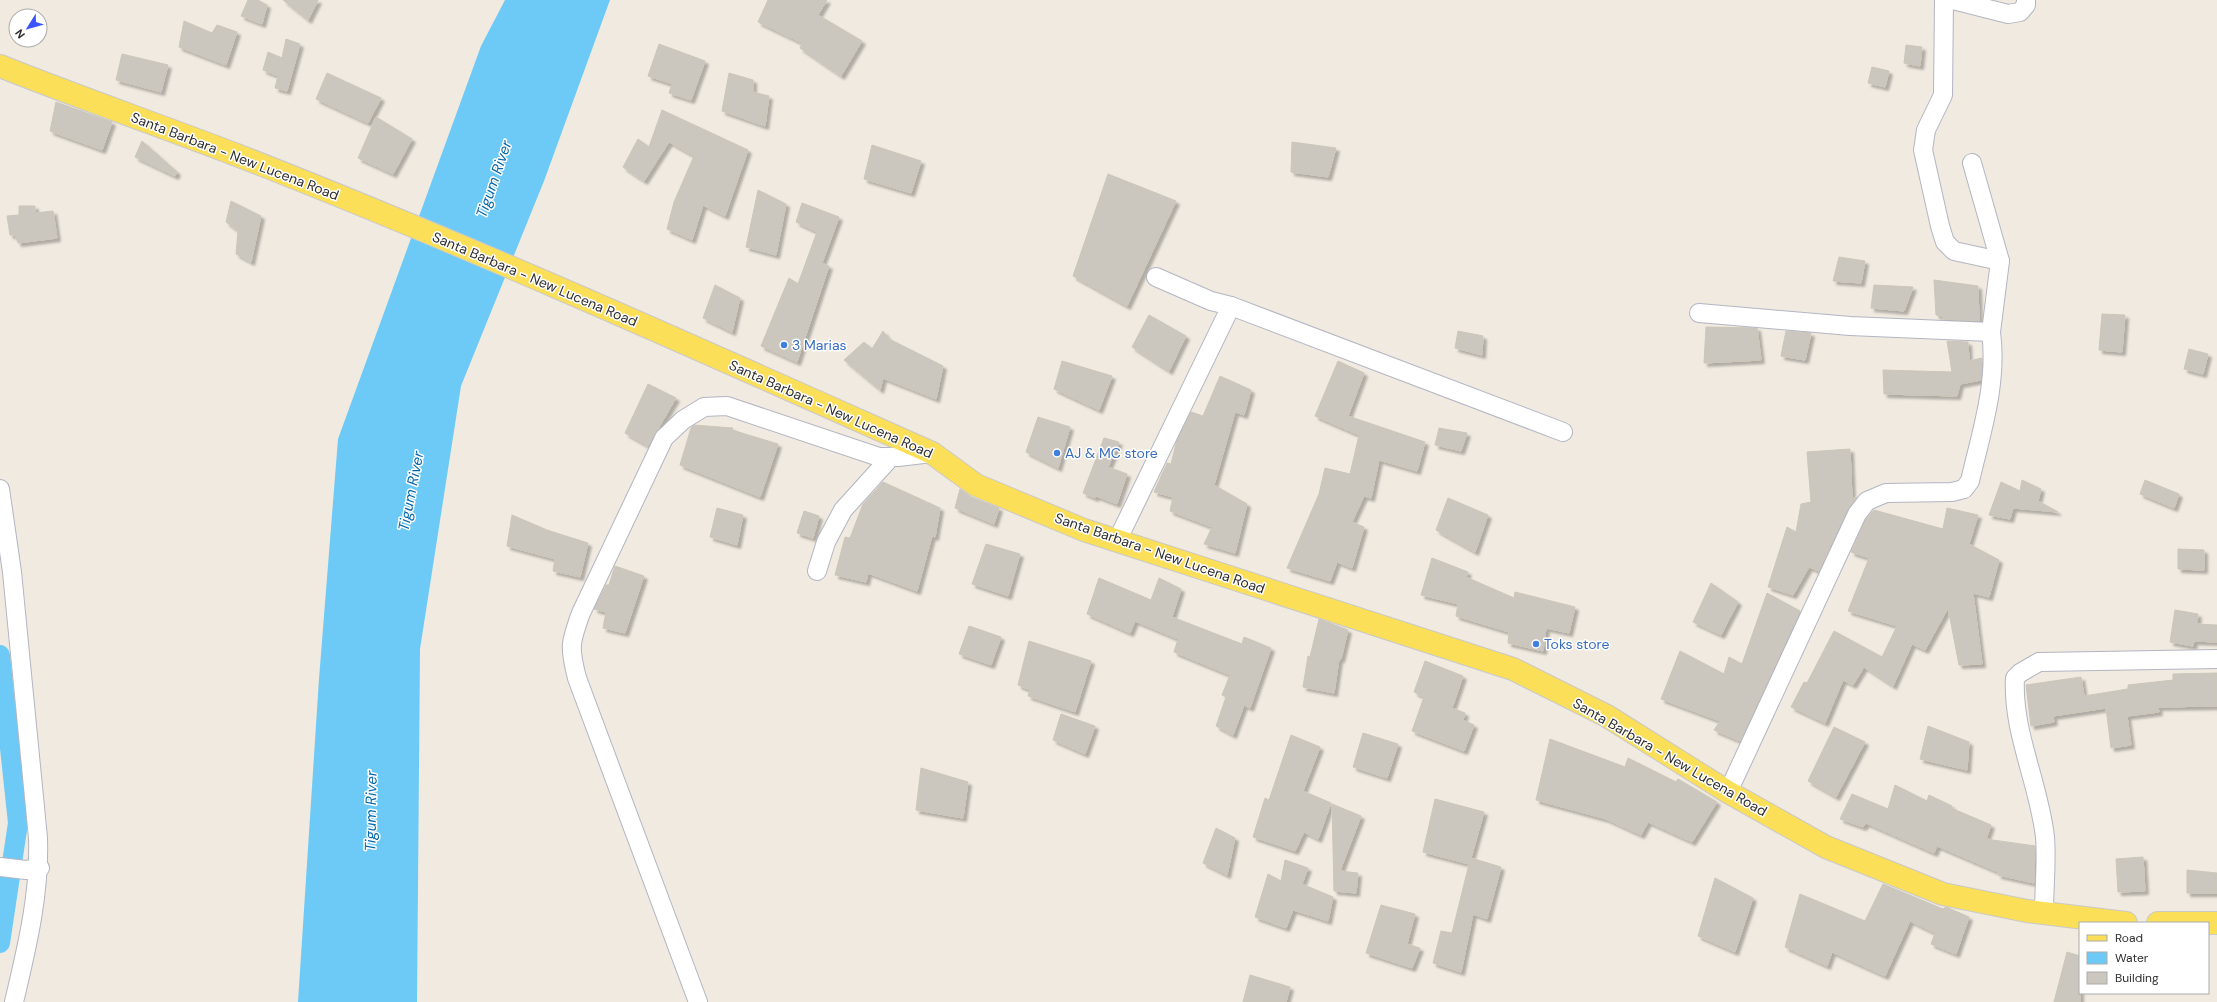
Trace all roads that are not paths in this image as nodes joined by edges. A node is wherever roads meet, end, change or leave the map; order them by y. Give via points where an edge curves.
1 (1944, 0) edge
2 (1953, 0) edge
3 (2026, 0) edge
4 (0, 66) edge
5 (1972, 163) dead end
6 (2000, 261) junction
7 (1156, 277) dead end
8 (1231, 306) junction
9 (1699, 313) dead end
10 (1991, 332) junction
11 (1563, 432) dead end
12 (932, 453) junction
13 (891, 457) junction
14 (0, 489) edge
15 (1117, 541) junction
16 (817, 571) dead end
17 (2217, 659) edge
18 (1728, 792) junction
19 (0, 867) edge
20 (33, 869) junction
21 (2044, 913) junction
22 (2118, 922) edge
23 (14, 1002) edge
24 (698, 1002) edge

1 - 6 street via 1943,95 1926,130 1923,150 1945,242 1954,251
2 - 3 street via 2008,14 2020,12 2026,5
4 - 12 main road, Santa Barbara - New Lucena Road via 242,157 405,224
5 - 6 street
6 - 10 street
7 - 8 street via 1210,301
8 - 11 street
8 - 15 street
9 - 10 street via 1850,326
10 - 18 street via 1992,390 1970,482 1964,489 1952,492 1886,493 1867,501 1851,527
12 - 13 street
12 - 15 main road, Santa Barbara - New Lucena Road via 976,485
13 - 16 street via 843,510 826,542
13 - 24 street via 879,457 727,406 704,407 683,420 664,438 581,614 571,642 570,652 577,678
14 - 20 street via 12,572 38,838
15 - 18 main road, Santa Barbara - New Lucena Road via 1513,669 1607,716
17 - 21 street via 2039,662 2015,678 2014,696 2018,720 2045,836
18 - 21 main road, Santa Barbara - New Lucena Road via 1826,847 1944,894
19 - 20 street
20 - 23 street via 32,930
21 - 22 main road, Santa Barbara - New Lucena Road

